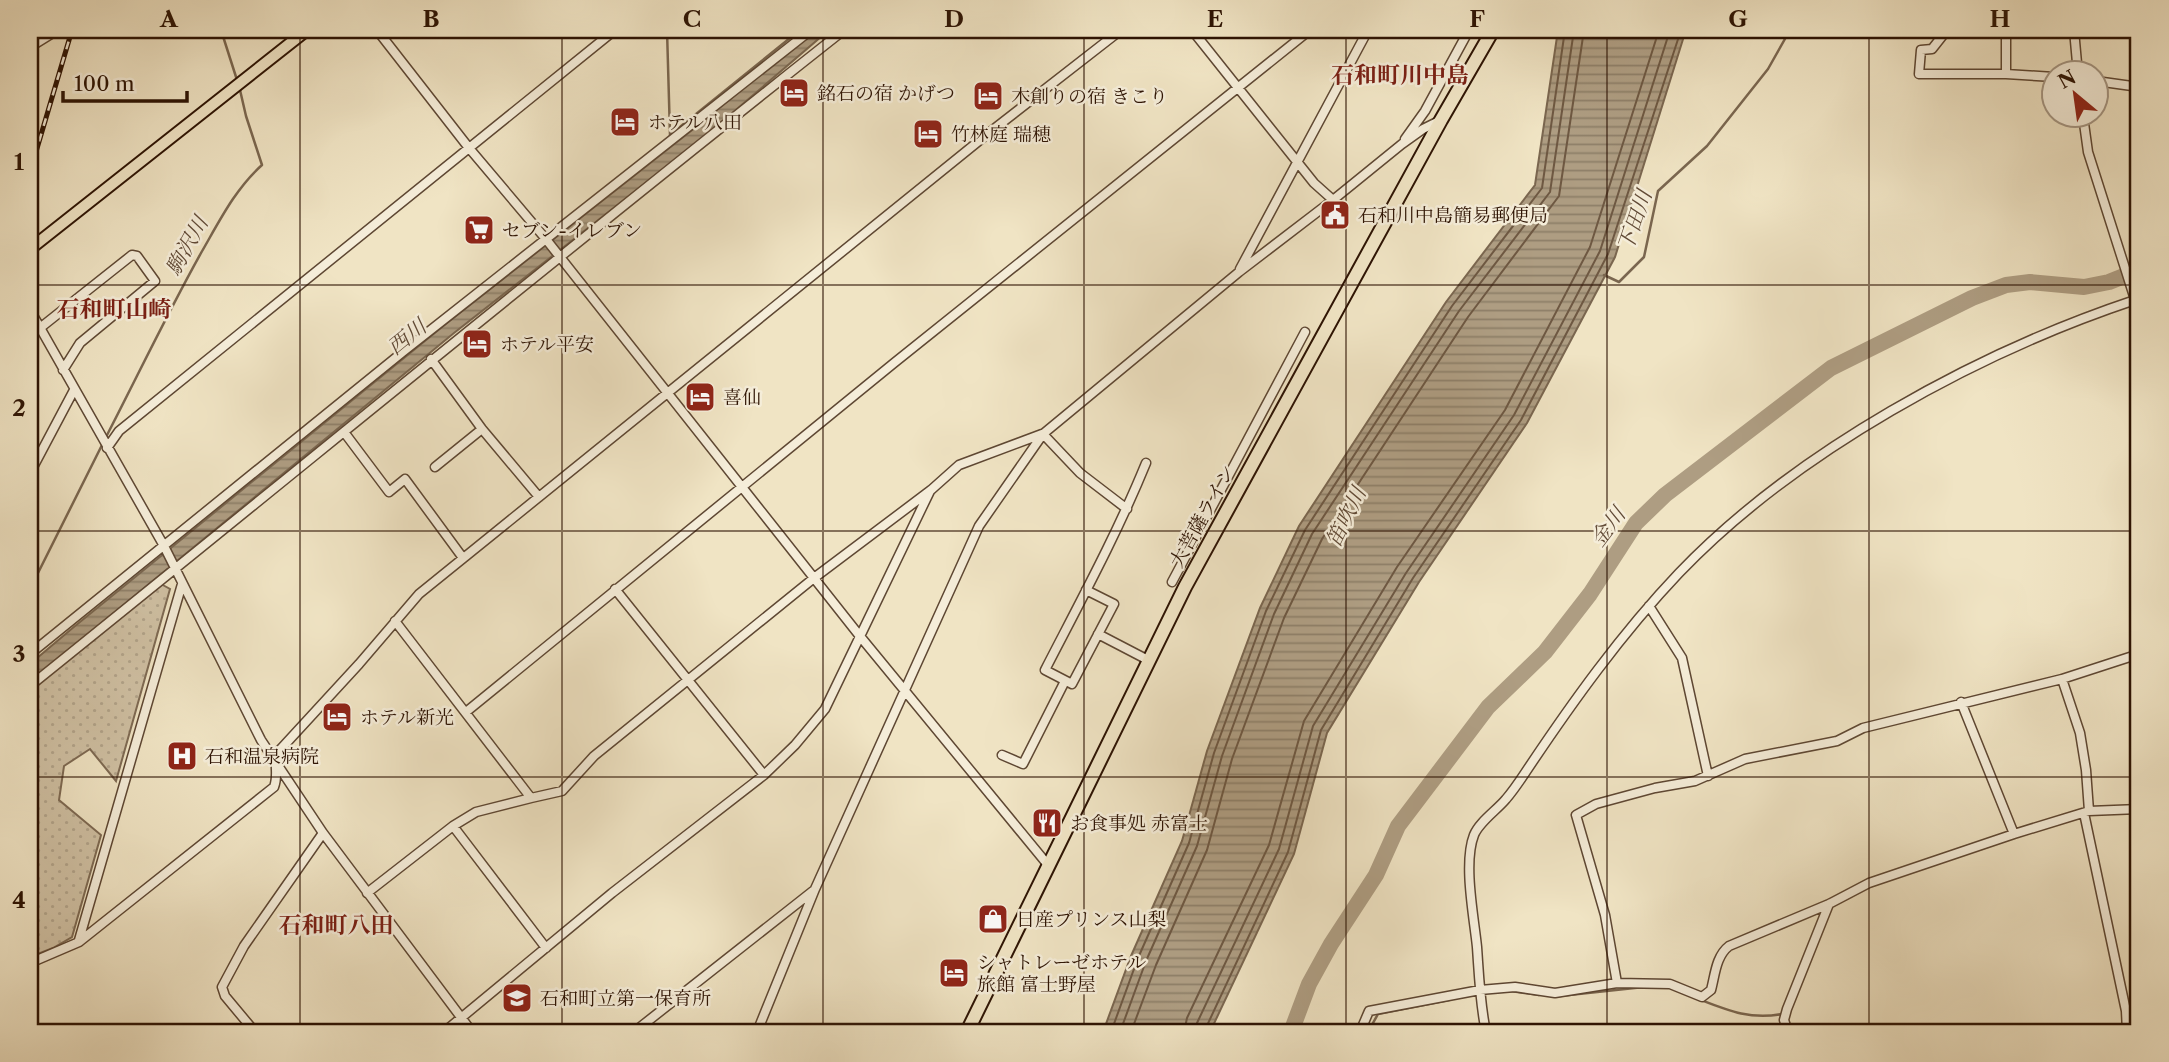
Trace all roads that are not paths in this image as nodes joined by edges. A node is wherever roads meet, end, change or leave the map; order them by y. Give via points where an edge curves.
1 (52, 30) edge
2 (307, 30) edge
3 (377, 30) edge
4 (615, 30) edge
5 (811, 30) edge
6 (844, 30) edge
7 (1121, 30) edge
8 (1192, 30) edge
9 (1310, 30) edge
10 (1368, 30) edge
11 (1469, 30) edge
12 (1493, 30) edge
13 (1947, 30) edge
14 (2006, 30) edge
15 (2074, 30) edge
16 (30, 47) edge
17 (2077, 60) edge
18 (2006, 74) junction
19 (2039, 76) edge
20 (2110, 83) edge
21 (1237, 86) junction
22 (2139, 87) edge
23 (1441, 120) junction
24 (2085, 130) edge
25 (1402, 144) junction
26 (469, 148) junction
27 (1297, 161) junction
28 (1333, 200) junction
29 (547, 240) junction
30 (30, 249) edge
31 (558, 257) junction
32 (1239, 272) junction
33 (2135, 300) junction
34 (30, 310) edge
35 (2139, 312) edge
36 (40, 328) junction
37 (1305, 332) dead end
38 (431, 359) junction
39 (63, 370) junction
40 (74, 390) junction
41 (666, 393) junction
42 (482, 429) junction
43 (344, 432) junction
44 (1043, 434) junction
45 (107, 447) junction
46 (1146, 463) dead end
47 (435, 467) dead end
48 (30, 473) edge
49 (742, 487) junction
50 (931, 490) junction
51 (538, 497) junction
52 (1127, 509) junction
53 (1210, 509) junction
54 (1223, 518) junction
55 (165, 548) junction
56 (463, 558) junction
57 (175, 567) junction
58 (814, 579) junction
59 (1172, 582) dead end
60 (182, 584) junction
61 (615, 589) junction
62 (1086, 590) junction
63 (1649, 606) junction
64 (395, 621) junction
65 (1098, 634) junction
66 (859, 635) junction
67 (30, 654) edge
68 (2139, 654) edge
69 (1149, 660) junction
70 (2062, 679) junction
71 (1065, 681) junction
72 (688, 682) junction
73 (30, 685) edge
74 (905, 691) junction
75 (1961, 702) junction
76 (466, 712) junction
77 (1002, 755) dead end
78 (274, 762) junction
79 (764, 775) junction
80 (1708, 776) junction
81 (531, 798) junction
82 (2139, 809) edge
83 (2087, 812) junction
84 (453, 825) junction
85 (323, 833) junction
86 (2014, 834) junction
87 (1048, 865) junction
88 (815, 889) junction
89 (367, 893) junction
90 (1829, 904) junction
91 (79, 942) junction
92 (546, 948) junction
93 (30, 963) edge
94 (1617, 983) junction
95 (1481, 993) junction
96 (461, 1018) junction
97 (255, 1032) edge
98 (444, 1032) edge
99 (472, 1032) edge
100 (634, 1032) edge
101 (757, 1032) edge
102 (967, 1032) edge
103 (1360, 1032) edge
104 (1486, 1032) edge
105 (1788, 1032) edge
106 (2127, 1032) edge

1 - 16 street
2 - 30 main road
3 - 26 street
4 - 26 street
5 - 29 street
6 - 31 street
7 - 41 street
8 - 21 street
9 - 21 street
10 - 27 street
11 - 25 street
12 - 23 highway, 大菩薩ライン
13 - 18 street via 1932,49 1921,50 1919,74
14 - 18 street
15 - 17 street
18 - 19 street
20 - 22 street
21 - 27 street
21 - 49 street
23 - 25 street
23 - 54 highway, 大菩薩ライン
24 - 33 street
25 - 28 street
26 - 29 street
26 - 45 street via 119,431
27 - 28 street
27 - 32 street
28 - 32 street
29 - 31 street
29 - 55 street
31 - 38 street
31 - 41 street
32 - 44 street
33 - 35 street
33 - 63 street via 2022,344 1891,411 1767,496 1679,572
34 - 36 street
36 - 39 street
36 - 39 street via 132,255 155,281 80,343
37 - 53 street
38 - 42 street
38 - 43 street
39 - 40 street
40 - 45 street
40 - 48 street
41 - 49 street
41 - 51 street
42 - 47 street
42 - 51 street
43 - 56 street via 389,492 405,479
43 - 57 street
44 - 50 street via 959,464
44 - 52 street via 1080,474
44 - 74 street via 979,526
45 - 55 street
46 - 52 street
49 - 58 street
49 - 61 street
50 - 58 street
50 - 66 street
51 - 56 street
52 - 62 street
53 - 54 street
53 - 59 street
54 - 69 highway, 大菩薩ライン
55 - 57 street
55 - 67 street
56 - 64 street
57 - 60 street
57 - 73 street
58 - 66 street
58 - 72 street
60 - 78 street
60 - 91 street
61 - 72 street
61 - 76 street
62 - 65 street via 1114,604
62 - 71 street via 1045,670
63 - 80 street via 1682,658
63 - 95 street via 1550,733 1507,799 1474,834 1469,867
64 - 76 street
64 - 78 street
65 - 69 street
65 - 71 street via 1072,684
66 - 74 street
66 - 79 street via 825,709
68 - 70 street
69 - 87 highway, 大菩薩ライン
70 - 75 street
70 - 83 street via 2080,733
71 - 77 street via 1023,764
72 - 79 street
72 - 81 street via 594,756 562,791
74 - 87 street
74 - 88 street
75 - 80 street via 1863,728 1837,741 1745,760
75 - 86 street
76 - 81 street
78 - 85 street
78 - 91 street via 278,776 274,787
79 - 92 street
80 - 94 street via 1597,804 1576,815 1605,915
81 - 84 street via 476,812
82 - 83 street
83 - 86 street
83 - 106 street
84 - 89 street
84 - 92 street
85 - 89 street
85 - 97 street via 244,946 222,987
86 - 90 street via 1869,883
87 - 102 highway, 大菩薩ライン
88 - 100 street
88 - 101 street
89 - 96 street
90 - 94 street via 1729,946 1719,959 1711,990 1702,997 1670,984
90 - 105 street via 1787,1009
91 - 93 street
92 - 96 street
94 - 95 street via 1555,993 1515,987
95 - 103 street via 1369,1011
95 - 104 street
96 - 98 street
96 - 99 street

